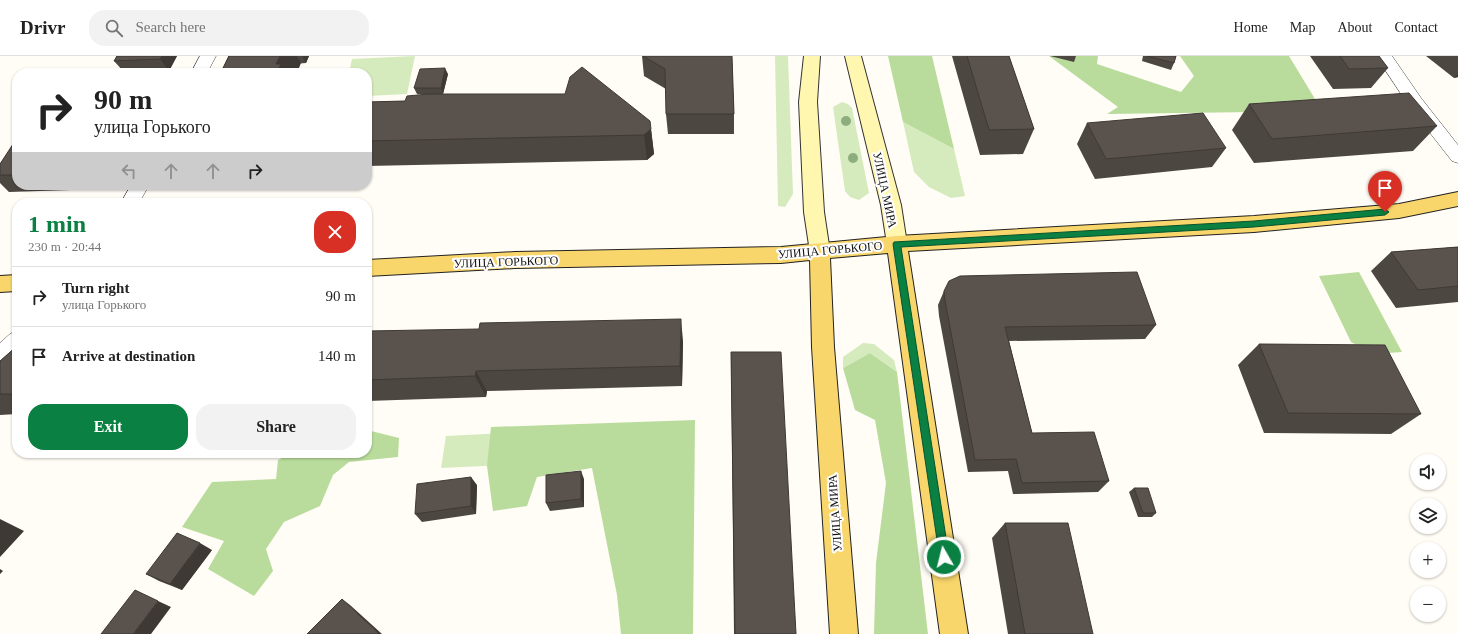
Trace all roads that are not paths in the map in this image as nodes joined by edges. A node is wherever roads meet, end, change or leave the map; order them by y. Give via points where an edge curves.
1 (208, 56) edge
2 (812, 56) edge
3 (853, 56) edge
4 (1384, 56) edge
5 (202, 68) edge
6 (1458, 157) edge
7 (1458, 199) edge
8 (897, 244) junction
9 (820, 252) junction
10 (372, 268) edge
11 (12, 283) edge
12 (0, 284) edge
13 (12, 345) edge
14 (0, 357) edge
15 (844, 634) edge
16 (954, 634) edge

1 - 5 street
2 - 9 main road, УЛИЦА МИРА via 808,102 814,212
3 - 8 main road, УЛИЦА МИРА via 891,205
4 - 6 street via 1415,102
7 - 8 main road, УЛИЦА ГОРЬКОГО via 1399,211 1254,224
8 - 9 main road, УЛИЦА ГОРЬКОГО
8 - 16 main road, УЛИЦА МИРА
9 - 10 main road, УЛИЦА ГОРЬКОГО via 516,260
9 - 15 main road, УЛИЦА МИРА via 823,347
11 - 12 main road
13 - 14 street

